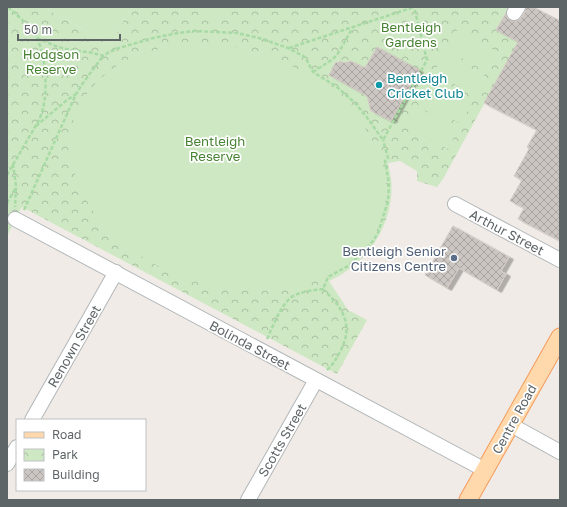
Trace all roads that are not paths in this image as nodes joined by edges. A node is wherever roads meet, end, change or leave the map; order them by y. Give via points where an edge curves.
1 (454, 204) dead end
2 (15, 219) road end
3 (560, 260) edge
4 (116, 272) junction
5 (560, 337) edge
6 (316, 380) junction
7 (33, 419) edge
8 (511, 425) junction
9 (16, 448) edge
10 (560, 452) edge
11 (7, 464) edge
12 (485, 470) junction
13 (248, 500) edge
14 (468, 500) edge

1 - 3 street, Arthur Street
2 - 4 street, Bolinda Street
4 - 6 street, Bolinda Street
4 - 7 street, Renown Street
5 - 8 main road, Centre Road
6 - 12 street, Bolinda Street
6 - 13 street, Scotts Street
8 - 10 street
8 - 12 main road, Centre Road
9 - 11 street
12 - 14 main road, Centre Road

